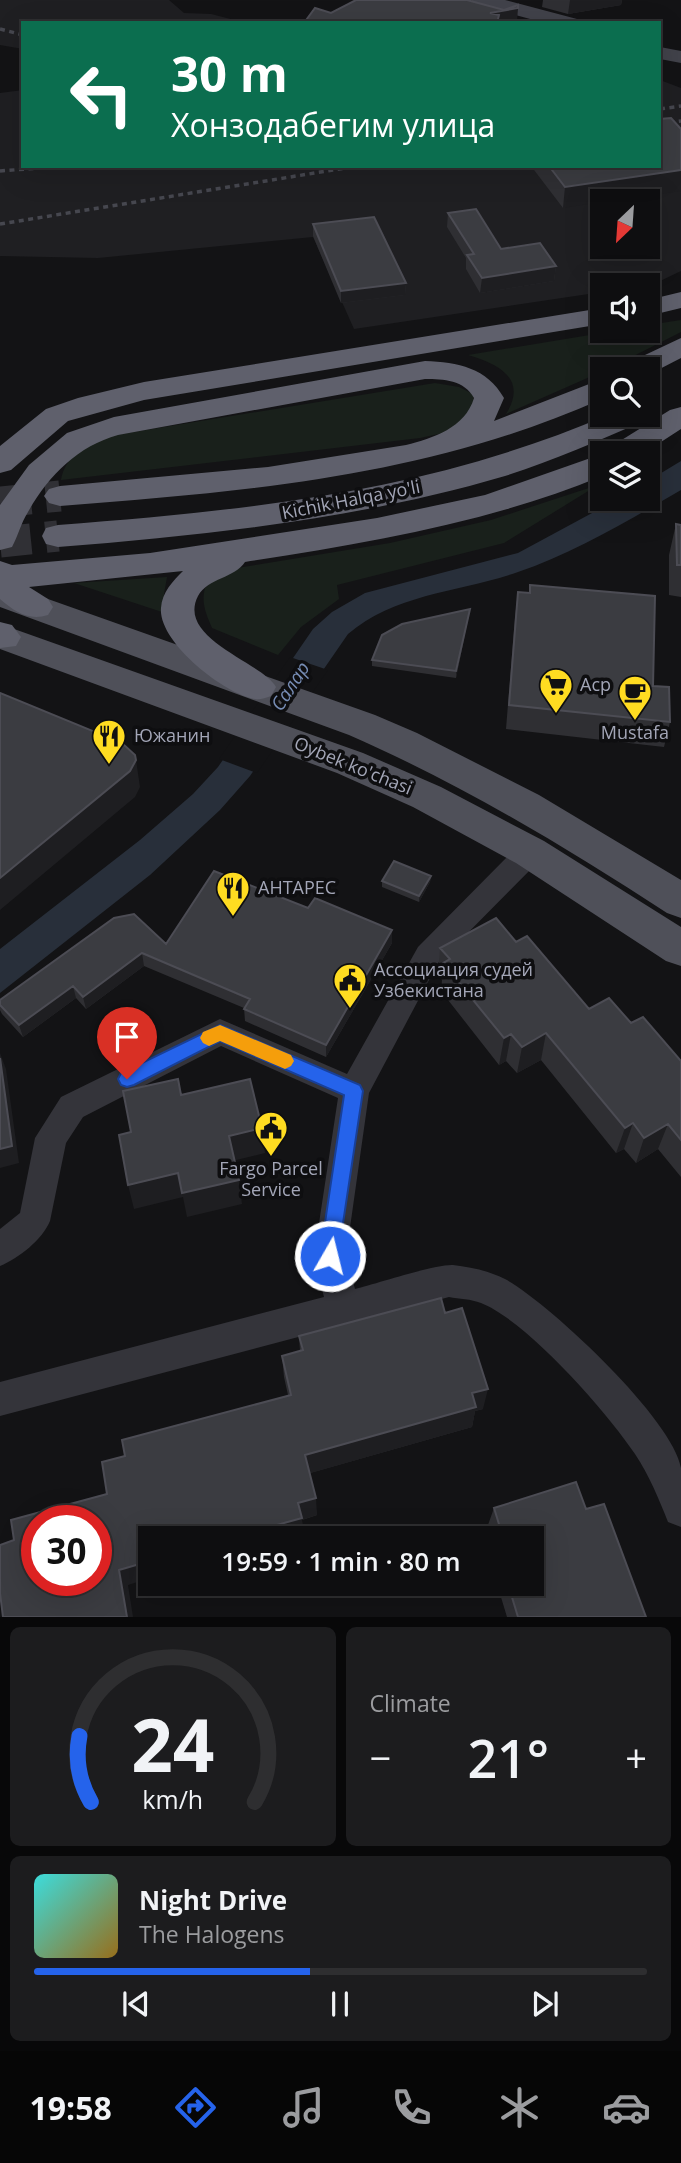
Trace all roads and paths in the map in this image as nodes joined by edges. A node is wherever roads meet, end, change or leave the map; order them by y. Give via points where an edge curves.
1 (481, 0) edge
2 (457, 3) edge
3 (527, 21) edge
4 (562, 21) edge
5 (661, 53) edge
6 (681, 57) edge
7 (590, 318) edge
8 (681, 346) edge
9 (660, 357) edge
10 (681, 390) edge
11 (590, 394) edge
12 (660, 401) edge
13 (681, 416) edge
14 (604, 427) edge
15 (642, 441) edge
16 (431, 449) junction
17 (3, 462) edge
18 (590, 469) edge
19 (60, 496) tunnel mouth
20 (58, 537) tunnel mouth
21 (0, 539) edge
22 (296, 542) junction
23 (0, 575) edge
24 (0, 594) edge
25 (36, 607) junction
26 (1, 636) edge
27 (258, 687) junction
28 (530, 852) junction
29 (681, 901) edge
30 (681, 949) edge
31 (354, 1091) junction
32 (0, 1250) edge
33 (343, 1308) junction
34 (0, 1399) edge
35 (681, 1509) edge

1 - 4 main road
2 - 3 main road
5 - 6 main road
7 - 17 highway via 102,400 50,419
8 - 9 highway
10 - 12 highway
11 - 16 highway, Kichik Halqa yo'li via 504,429
13 - 15 highway
14 - 20 highway, Kichik Halqa yo'li via 538,454 381,496 253,518
16 - 19 highway, Kichik Halqa yo'li via 274,474
16 - 21 highway via 482,417 489,398 480,384 458,374 425,370 114,426 84,436 62,451 12,511
18 - 22 highway via 471,508
22 - 23 highway via 149,565 54,575
22 - 27 highway via 209,568 191,582 180,600 179,621 196,646 214,663
23 - 25 highway via 14,593
24 - 25 main road
25 - 27 main road
26 - 28 main road, Oybek ko'chasi via 359,766
27 - 29 main road via 411,746 465,772 574,833
28 - 30 main road, Oybek ko'chasi
28 - 31 street via 428,955
31 - 32 street via 220,1032 72,1107 51,1138 34,1221
31 - 33 street via 330,1256
33 - 34 street
33 - 35 street via 449,1281 470,1283 513,1303 570,1353 648,1442

